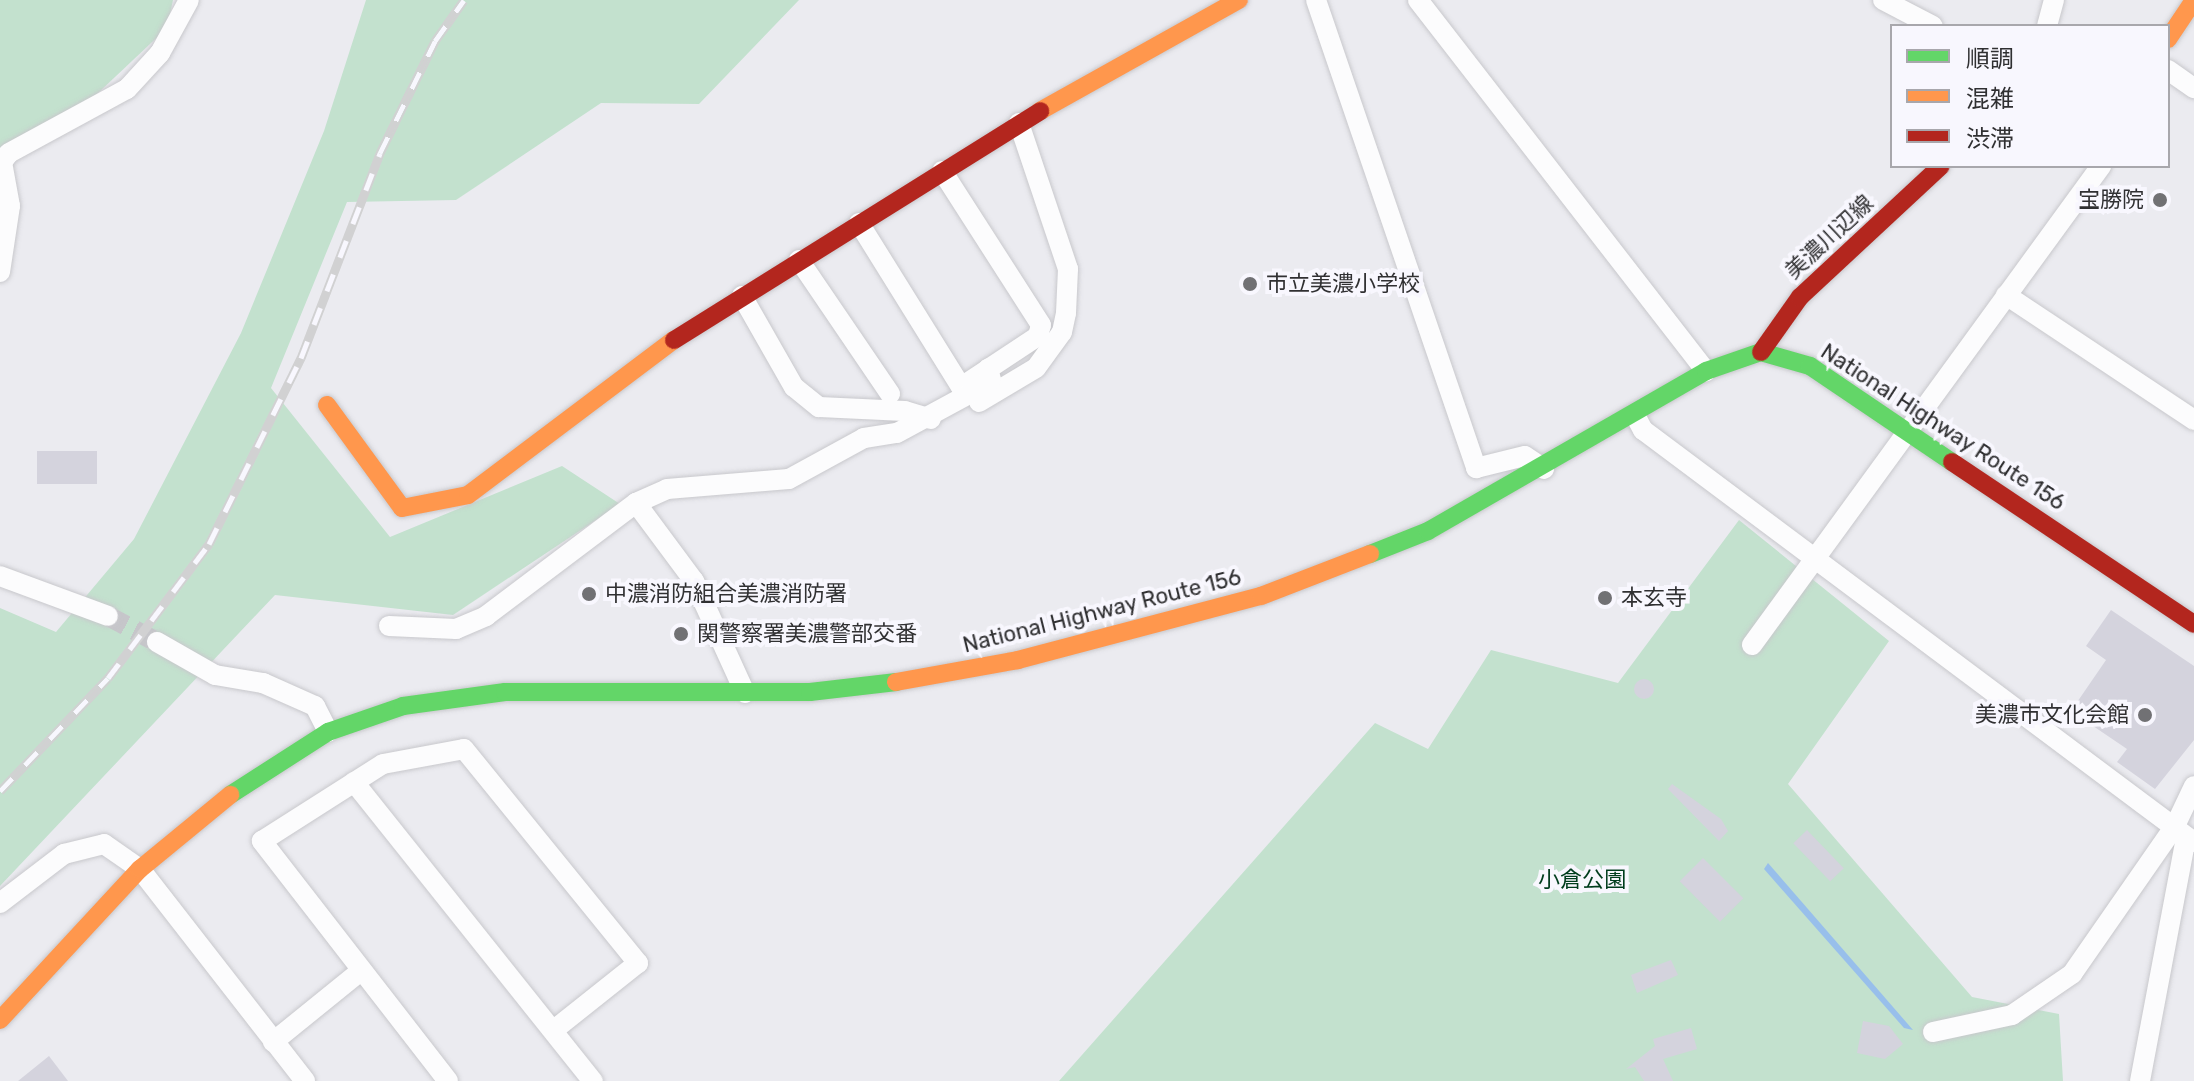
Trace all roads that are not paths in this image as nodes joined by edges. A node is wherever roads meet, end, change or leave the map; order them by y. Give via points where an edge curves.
1 (189, 0) edge
2 (1239, 0) edge
3 (1316, 0) edge
4 (1418, 0) edge
5 (1883, 0) edge
6 (2054, 0) edge
7 (2194, 0) edge
8 (1929, 24) edge
9 (2048, 24) edge
10 (2170, 36) edge
11 (2170, 71) edge
12 (2194, 88) edge
13 (1019, 123) junction
14 (1939, 168) edge
15 (2100, 168) edge
16 (942, 171) junction
17 (859, 223) junction
18 (799, 260) junction
19 (0, 272) edge
20 (2006, 295) junction
21 (742, 296) junction
22 (1761, 352) junction
23 (988, 368) junction
24 (1706, 371) junction
25 (890, 394) dead end
26 (327, 405) dead end
27 (1636, 417) junction
28 (922, 418) junction
29 (2194, 420) edge
30 (1907, 428) junction
31 (1544, 469) junction
32 (636, 503) junction
33 (1815, 558) junction
34 (0, 576) edge
35 (108, 616) tunnel mouth
36 (2194, 624) edge
37 (389, 626) dead end
38 (157, 642) tunnel mouth
39 (1752, 645) dead end
40 (745, 693) junction
41 (328, 732) junction
42 (354, 782) junction
43 (2194, 786) edge
44 (2185, 835) edge
45 (140, 869) junction
46 (0, 903) edge
47 (362, 970) junction
48 (0, 1020) edge
49 (555, 1029) junction
50 (1933, 1032) dead end
51 (273, 1042) junction
52 (305, 1081) edge
53 (448, 1081) edge
54 (593, 1081) edge
55 (2140, 1081) edge

1 - 19 street via 160,53 127,89 9,153 2,162 10,206
2 - 13 main road
3 - 31 street via 1476,468 1525,456
4 - 24 street
5 - 8 street
6 - 9 street
7 - 10 main road
11 - 12 street
13 - 16 main road
13 - 28 street via 1068,269 1062,332 1036,368 984,400 935,420
14 - 22 main road, 美濃川辺線 via 1800,297 1771,330
15 - 20 street
16 - 17 main road
16 - 23 street via 1041,325 1038,336
17 - 18 main road
17 - 23 street via 961,387
18 - 21 main road
18 - 25 street
20 - 29 street
20 - 30 street
21 - 26 main road via 699,321 468,495 402,508
21 - 28 street via 794,387 819,407 905,411
22 - 24 main road, National Highway Route 156
22 - 30 main road, National Highway Route 156 via 1810,366
23 - 28 street via 991,380
24 - 27 main road, National Highway Route 156
27 - 31 main road, National Highway Route 156
27 - 33 street via 1643,430
28 - 32 street via 897,433 864,438 789,479 667,489
30 - 33 street
30 - 36 main road, National Highway Route 156
31 - 40 main road, National Highway Route 156 via 1428,531 1261,596 1004,663 871,686
32 - 37 street via 486,616 456,629
32 - 40 street via 694,581
33 - 39 street
33 - 44 street
34 - 35 street
38 - 41 street via 215,675 263,683 315,706
40 - 41 main road, National Highway Route 156 via 642,688 505,692 403,706
41 - 45 main road, National Highway Route 156 via 249,780
42 - 47 street via 262,841
42 - 49 street
42 - 49 street via 383,764 464,749 629,951 638,963
43 - 44 street
44 - 50 street via 2072,974 2012,1015
44 - 55 street
45 - 46 street via 104,844 83,845
45 - 48 main road, National Highway Route 156
45 - 51 street
47 - 51 street
47 - 53 street
49 - 54 street
51 - 52 street

